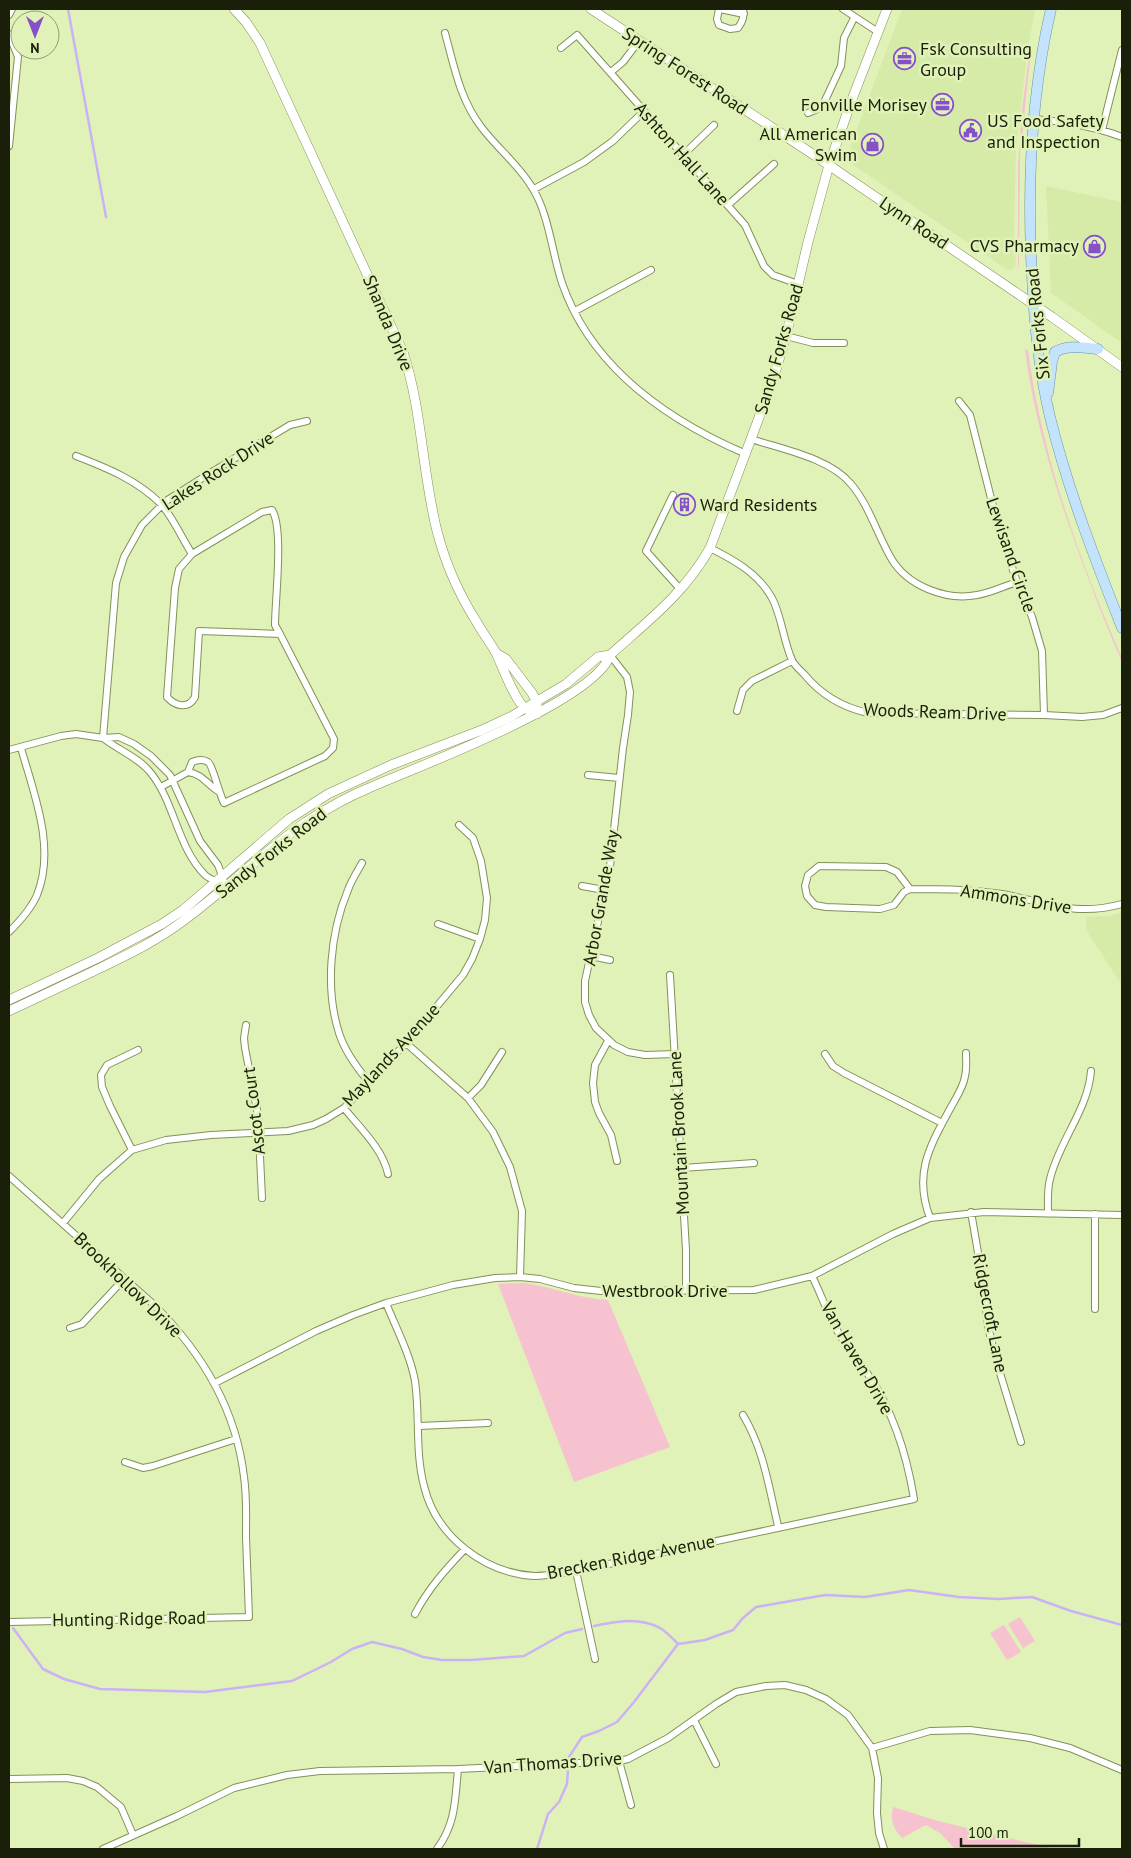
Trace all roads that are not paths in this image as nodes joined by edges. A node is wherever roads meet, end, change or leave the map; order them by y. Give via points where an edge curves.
1 (12, 9) edge
2 (234, 9) edge
3 (591, 9) edge
4 (720, 9) edge
5 (843, 9) edge
6 (887, 9) edge
7 (1051, 9) edge
8 (744, 11) edge
9 (9, 15) edge
10 (854, 18) junction
11 (878, 32) junction
12 (446, 33) dead end
13 (9, 34) edge
14 (639, 40) junction
15 (561, 48) dead end
16 (1122, 50) edge
17 (610, 72) junction
18 (644, 111) junction
19 (808, 113) dead end
20 (1035, 119) junction
21 (714, 126) dead end
22 (1102, 130) junction
23 (1122, 137) edge
24 (9, 146) edge
25 (683, 155) junction
26 (774, 164) dead end
27 (829, 165) junction
28 (534, 189) junction
29 (728, 205) junction
30 (651, 270) dead end
31 (798, 284) junction
32 (1033, 304) junction
33 (575, 311) junction
34 (786, 336) junction
35 (844, 343) dead end
36 (1098, 349) junction
37 (1122, 367) edge
38 (1046, 398) junction
39 (959, 401) dead end
40 (307, 421) dead end
41 (751, 439) junction
42 (746, 454) junction
43 (76, 456) dead end
44 (673, 495) dead end
45 (162, 506) junction
46 (710, 548) junction
47 (192, 554) junction
48 (1017, 582) junction
49 (681, 590) junction
50 (1122, 628) edge
51 (280, 634) junction
52 (496, 653) junction
53 (610, 655) junction
54 (792, 661) junction
55 (537, 702) junction
56 (1122, 708) edge
57 (525, 709) junction
58 (737, 711) dead end
59 (537, 714) junction
60 (1044, 715) junction
61 (104, 738) junction
62 (21, 748) junction
63 (9, 750) edge
64 (188, 772) junction
65 (588, 775) dead end
66 (214, 777) junction
67 (619, 778) junction
68 (206, 780) junction
69 (173, 781) junction
70 (161, 788) junction
71 (218, 791) junction
72 (459, 825) dead end
73 (362, 863) dead end
74 (219, 878) junction
75 (582, 886) dead end
76 (226, 887) junction
77 (910, 889) junction
78 (604, 890) junction
79 (1122, 904) edge
80 (438, 924) dead end
81 (9, 932) edge
82 (480, 939) junction
83 (591, 956) junction
84 (610, 960) dead end
85 (670, 975) dead end
86 (9, 1000) edge
87 (9, 1011) edge
88 (246, 1025) dead end
89 (608, 1041) junction
90 (406, 1043) junction
91 (138, 1050) dead end
92 (502, 1052) dead end
93 (966, 1052) dead end
94 (675, 1054) junction
95 (825, 1054) dead end
96 (1091, 1071) dead end
97 (369, 1082) junction
98 (468, 1098) junction
99 (344, 1108) junction
100 (942, 1123) junction
101 (258, 1132) junction
102 (132, 1150) junction
103 (617, 1161) dead end
104 (754, 1163) dead end
105 (682, 1168) junction
106 (388, 1174) dead end
107 (9, 1176) edge
108 (262, 1198) dead end
109 (971, 1212) junction
110 (1048, 1214) junction
111 (1095, 1214) junction
112 (1122, 1215) edge
113 (930, 1218) junction
114 (63, 1223) junction
115 (812, 1276) junction
116 (520, 1277) junction
117 (124, 1279) junction
118 (686, 1291) junction
119 (386, 1303) junction
120 (1095, 1309) dead end
121 (70, 1328) dead end
122 (215, 1383) junction
123 (744, 1415) dead end
124 (488, 1423) dead end
125 (419, 1426) junction
126 (236, 1439) junction
127 (1022, 1442) dead end
128 (125, 1462) dead end
129 (914, 1499) joint
130 (778, 1526) junction
131 (465, 1549) junction
132 (576, 1570) junction
133 (415, 1614) dead end
134 (248, 1617) joint
135 (9, 1622) edge
136 (595, 1659) dead end
137 (694, 1720) junction
138 (872, 1748) junction
139 (619, 1761) junction
140 (716, 1764) dead end
141 (458, 1769) junction
142 (1122, 1770) edge
143 (9, 1779) edge
144 (631, 1805) dead end
145 (133, 1835) junction
146 (103, 1849) edge
147 (436, 1849) edge
148 (884, 1849) edge

1 - 9 street
2 - 52 street, Shanda Drive via 260,43 403,352 410,371 428,490 440,543 466,603
3 - 14 street, Spring Forest Road
4 - 8 street
4 - 8 street via 719,25 730,29 738,28
5 - 10 street
6 - 11 street, Sandy Forks Road
7 - 20 main road, Six Forks Road
10 - 11 street
10 - 19 street via 844,38 841,66 822,107
11 - 27 street, Sandy Forks Road
12 - 28 street via 457,79 471,112
13 - 24 street via 18,57
14 - 17 street via 624,62
14 - 27 street, Spring Forest Road
15 - 17 street, Ashton Hall Lane via 577,35
16 - 22 street
17 - 18 street, Ashton Hall Lane
18 - 25 street, Ashton Hall Lane
18 - 28 street via 613,141 584,162
20 - 22 street
20 - 32 main road, Six Forks Road via 1030,199
21 - 25 street
22 - 23 street
25 - 29 street, Ashton Hall Lane
26 - 29 street
27 - 31 street, Sandy Forks Road
27 - 32 street, Lynn Road
28 - 33 street via 542,206 563,284
29 - 31 street, Ashton Hall Lane via 745,225 764,266 773,275
30 - 33 street
31 - 34 street, Sandy Forks Road
32 - 36 street, Lynn Road
32 - 38 main road, Six Forks Road
33 - 42 street via 599,349 635,389 675,417
34 - 35 street via 813,343
34 - 41 street, Sandy Forks Road
36 - 37 street, Lynn Road
36 - 38 main road via 1073,347 1055,352
38 - 50 main road, Six Forks Road via 1074,499
39 - 48 street, Lewisand Circle via 970,414 997,522
40 - 45 street, Lakes Rock Drive via 290,425
41 - 42 street, Sandy Forks Road
41 - 48 street via 824,463 851,483 870,513 892,560 911,580 929,590 952,596 977,596
42 - 46 street, Sandy Forks Road
43 - 45 street via 135,482
44 - 49 street via 646,551
45 - 47 street
45 - 61 street, Lakes Rock Drive via 142,525 124,557 116,583
46 - 49 street, Sandy Forks Road
46 - 54 street, Woods Ream Drive via 740,563 759,580 781,619
47 - 51 street via 262,512 272,510 276,516 278,542 275,625
47 - 51 street via 178,569 174,588 167,697 173,704 182,706 195,697 200,631
48 - 60 street, Lewisand Circle via 1042,651
49 - 53 street, Sandy Forks Road
51 - 71 street via 334,739 333,748 325,756 224,804
52 - 55 street, Shanda Drive via 506,659
52 - 57 street, Shanda Drive
53 - 55 street, Sandy Forks Road via 598,657 566,684
53 - 59 street, Sandy Forks Road via 607,663 591,678
53 - 67 street, Arbor Grande Way via 626,677 630,692
54 - 58 street via 752,681 744,690
54 - 60 street, Woods Ream Drive via 829,699 868,713
55 - 57 street, Sandy Forks Road
55 - 59 street
56 - 60 street, Woods Ream Drive via 1103,715 1082,717
57 - 59 street
57 - 74 street, Sandy Forks Road via 328,794 289,819
59 - 76 street, Sandy Forks Road via 339,802 306,822
61 - 62 street via 76,734
61 - 69 street via 119,737 134,744 151,756
61 - 70 street via 149,771
62 - 63 street
62 - 81 street via 45,849 37,895
64 - 66 street via 192,762 199,760 212,766
64 - 68 street
64 - 69 street
65 - 67 street
66 - 68 street
66 - 71 street
67 - 78 street, Arbor Grande Way via 610,866
68 - 71 street
69 - 70 street
69 - 74 street via 200,841 218,865
70 - 74 street via 196,863 206,876
72 - 82 street, Maylands Avenue via 473,838 481,861 487,898
73 - 97 street via 341,911 334,939 332,974 334,1012 340,1035 354,1064
74 - 76 street
74 - 86 street, Sandy Forks Road via 162,924
75 - 78 street
76 - 87 street, Sandy Forks Road via 165,934
77 - 77 street via 894,905 880,909 826,908 815,905 807,896 805,886 808,875 819,866 886,867 897,872
77 - 79 street, Ammons Drive via 968,889 1086,910
78 - 83 street, Arbor Grande Way
80 - 82 street
82 - 90 street, Maylands Avenue via 463,975
83 - 84 street
83 - 89 street, Arbor Grande Way via 585,981 585,1002 596,1028
85 - 94 street, Mountain Brook Lane
88 - 101 street, Ascot Court via 244,1038
89 - 94 street, Arbor Grande Way via 628,1052
89 - 103 street via 595,1065 592,1083 595,1102 611,1135
90 - 97 street, Maylands Avenue
90 - 98 street
91 - 102 street via 107,1065 101,1075 102,1087
92 - 98 street via 480,1086
93 - 100 street via 966,1076
94 - 105 street, Mountain Brook Lane
95 - 100 street via 833,1066 844,1073
96 - 110 street via 1088,1093 1050,1179
97 - 99 street, Maylands Avenue
98 - 116 street via 492,1132 510,1166 522,1211
99 - 101 street, Maylands Avenue via 313,1125 288,1131
99 - 106 street via 380,1153
100 - 113 street via 924,1164 924,1203
101 - 102 street, Maylands Avenue via 166,1140
101 - 108 street, Ascot Court
102 - 114 street, Maylands Avenue via 99,1179
104 - 105 street
105 - 118 street, Mountain Brook Lane
107 - 114 street, Brookhollow Drive
109 - 110 street, Westbrook Drive
109 - 113 street, Westbrook Drive
109 - 127 street, Ridgecroft Lane via 988,1326
110 - 111 street, Westbrook Drive
111 - 112 street, Westbrook Drive
111 - 120 street
113 - 115 street, Westbrook Drive
114 - 117 street, Brookhollow Drive
115 - 118 street, Westbrook Drive via 754,1290
115 - 129 street, Van Haven Drive via 838,1332 887,1407 902,1446
116 - 118 street, Westbrook Drive via 601,1292
116 - 119 street, Westbrook Drive via 452,1285
117 - 121 street via 82,1324
117 - 122 street, Brookhollow Drive via 172,1322
119 - 122 street, Westbrook Drive via 352,1315
119 - 125 street, Brecken Ridge Avenue via 411,1365
122 - 126 street, Brookhollow Drive
123 - 130 street via 763,1460
124 - 125 street
125 - 131 street, Brecken Ridge Avenue via 424,1488 434,1513
126 - 128 street via 153,1466 143,1468
126 - 134 street, Brookhollow Drive via 246,1489
129 - 130 street, Brecken Ridge Avenue
130 - 132 street, Brecken Ridge Avenue
131 - 132 street, Brecken Ridge Avenue via 512,1573 535,1576
131 - 133 street via 435,1582
132 - 136 street
134 - 135 street, Hunting Ridge Road
137 - 138 street, Van Thomas Drive via 736,1692 785,1685 806,1690 838,1706 850,1716
137 - 139 street, Van Thomas Drive via 668,1738
137 - 140 street
138 - 142 street via 930,1731 970,1730 1030,1738 1070,1748
138 - 148 street, Van Thomas Drive via 878,1778 879,1833
139 - 141 street, Van Thomas Drive
139 - 144 street
141 - 145 street, Van Thomas Drive via 320,1771 287,1775 234,1788
141 - 147 street via 454,1817
143 - 145 street via 67,1778 97,1787 121,1806
145 - 146 street, Van Thomas Drive

